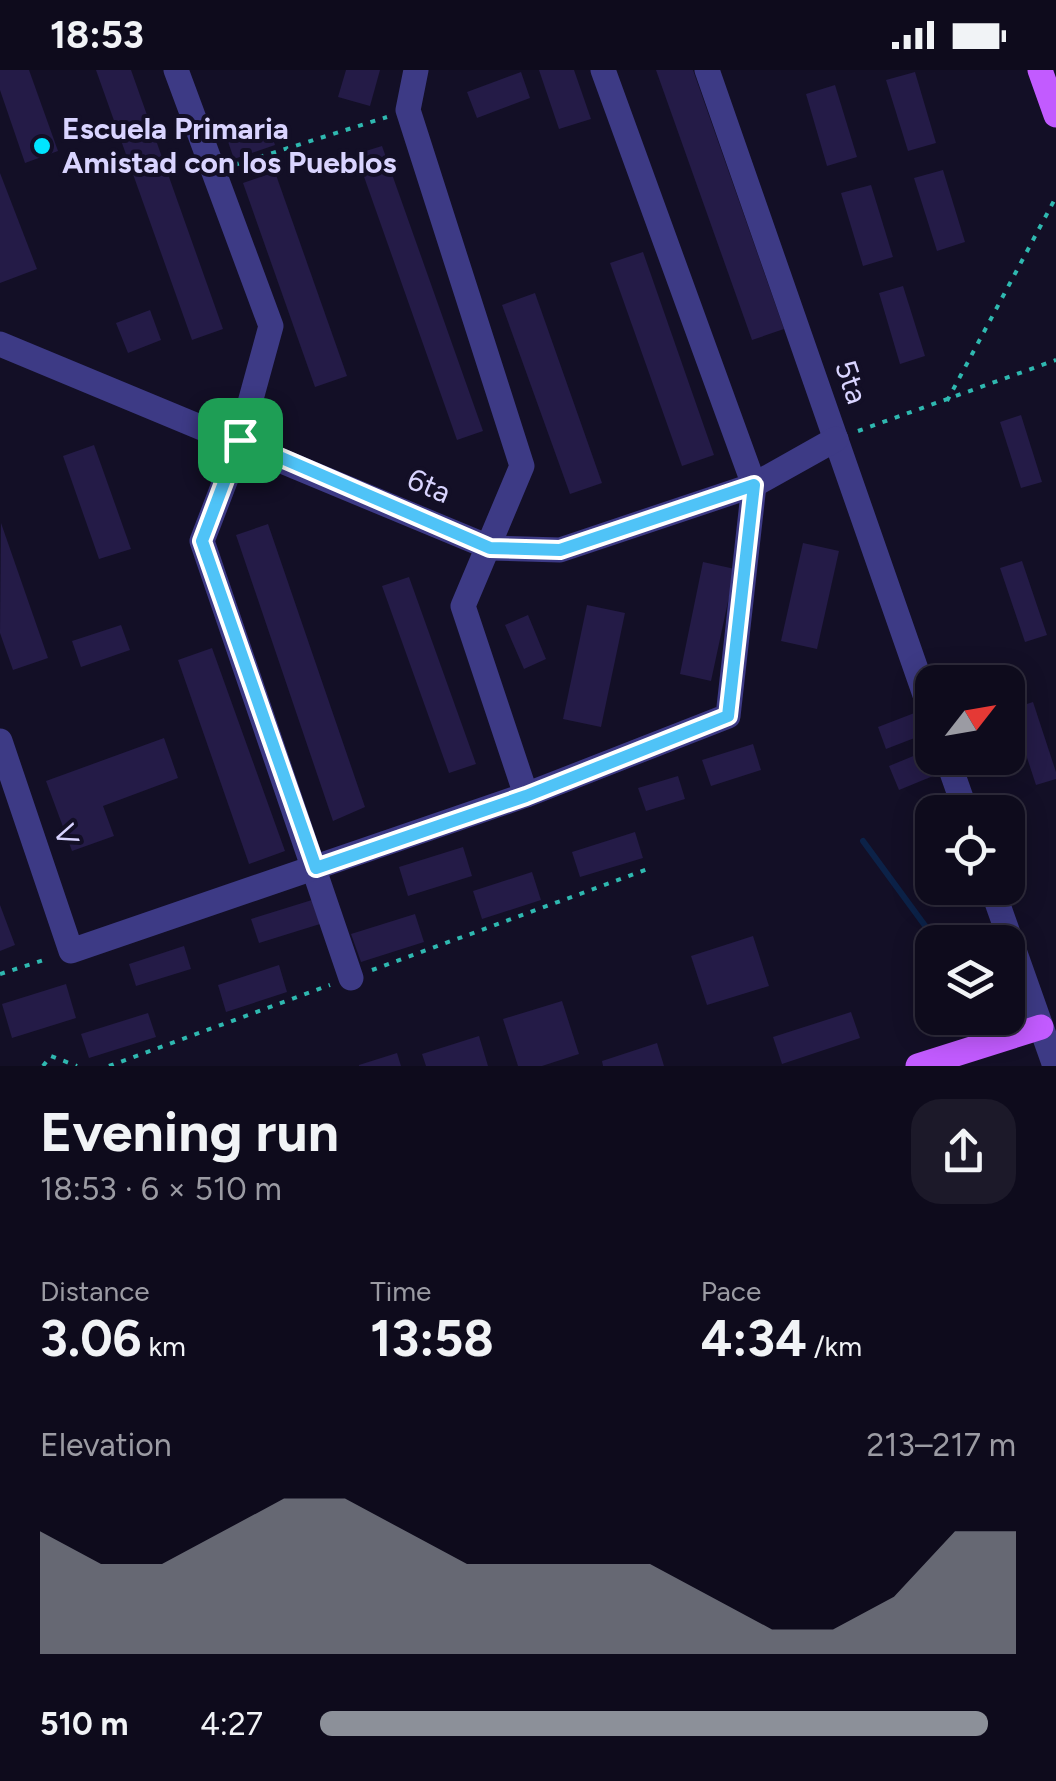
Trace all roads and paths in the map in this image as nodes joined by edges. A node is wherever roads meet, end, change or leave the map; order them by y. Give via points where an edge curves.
1 (176, 70) edge
2 (416, 70) edge
3 (603, 70) edge
4 (707, 70) edge
5 (1040, 70) edge
6 (408, 110) junction
7 (1056, 115) edge
8 (216, 171) junction
9 (1056, 197) edge
10 (0, 344) edge
11 (1056, 360) edge
12 (947, 401) junction
13 (836, 438) junction
14 (240, 440) junction
15 (754, 485) junction
16 (490, 548) junction
17 (915, 667) edge
18 (0, 741) edge
19 (526, 796) junction
20 (316, 868) junction
21 (648, 869) dead end
22 (999, 905) edge
23 (71, 951) junction
24 (0, 974) edge
25 (351, 978) junction
26 (1051, 1023) edge
27 (43, 1066) edge
28 (77, 1066) edge
29 (109, 1066) edge
30 (918, 1066) edge
31 (1055, 1066) edge

1 - 8 street
2 - 6 street
3 - 15 street
4 - 13 street, 5ta
5 - 7 main road
6 - 8 path
6 - 16 street via 522,466
8 - 14 street via 271,326
9 - 12 path
10 - 14 street, 6ta
11 - 12 path
12 - 13 path
13 - 15 street, 6ta
13 - 17 street, 5ta
14 - 16 street, 6ta
14 - 20 street via 202,541
15 - 16 street, 6ta via 560,550
15 - 19 street via 728,716
16 - 19 street via 463,606
18 - 23 street, V
19 - 20 street
20 - 23 street
20 - 25 street
21 - 25 path
22 - 26 street
23 - 24 path
25 - 29 path
26 - 30 main road
26 - 31 street
27 - 28 path via 51,1056

